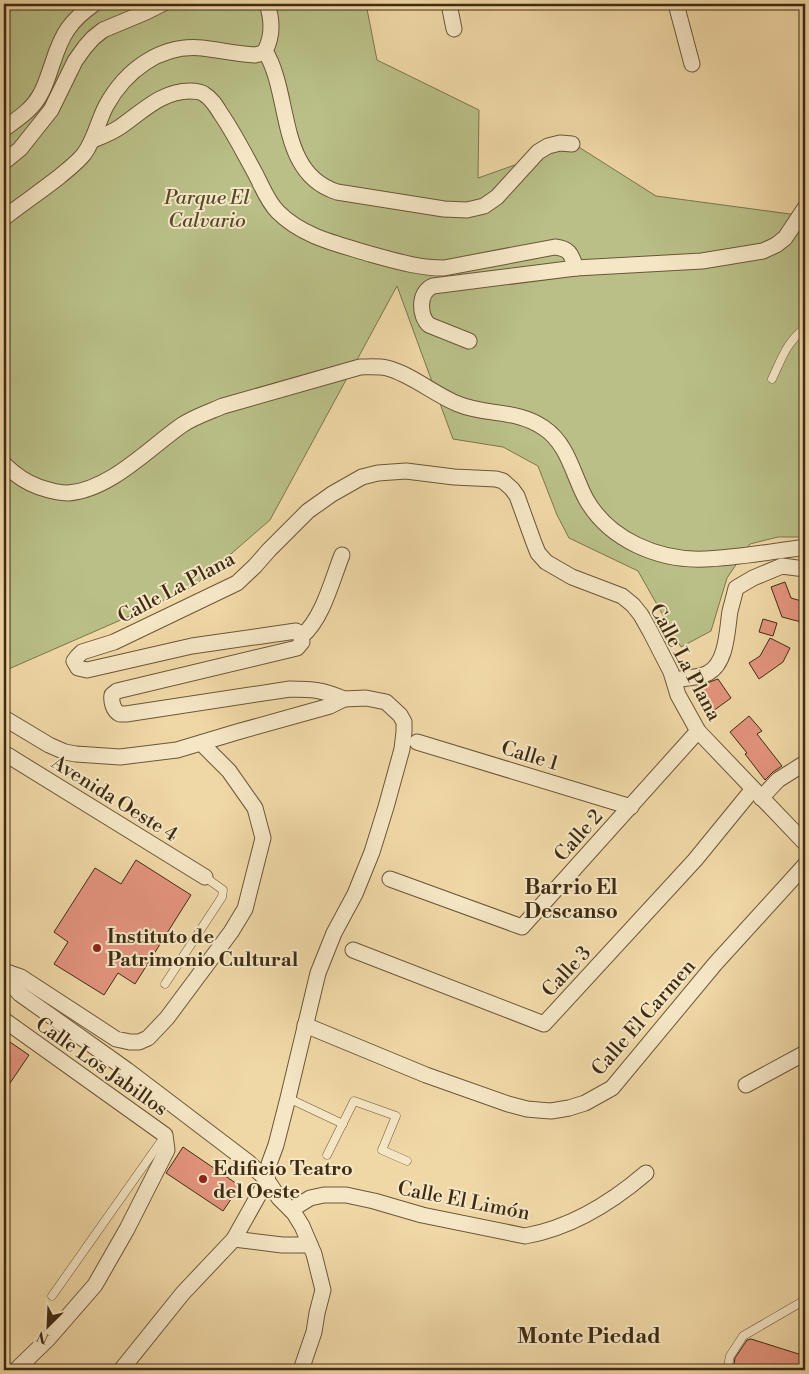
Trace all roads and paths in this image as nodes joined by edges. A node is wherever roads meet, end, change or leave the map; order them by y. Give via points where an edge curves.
1 (94, 4) edge
2 (162, 4) edge
3 (267, 4) edge
4 (449, 4) edge
5 (681, 5) edge
6 (454, 29) dead end
7 (265, 51) junction
8 (692, 64) dead end
9 (4, 129) edge
10 (93, 140) junction
11 (572, 144) dead end
12 (4, 162) edge
13 (805, 208) edge
14 (4, 218) edge
15 (576, 268) junction
16 (805, 328) edge
17 (469, 341) dead end
18 (772, 379) dead end
19 (4, 464) edge
20 (805, 548) edge
21 (342, 555) dead end
22 (805, 569) edge
23 (302, 636) junction
24 (674, 680) junction
25 (344, 699) junction
26 (4, 718) edge
27 (698, 732) junction
28 (417, 742) dead end
29 (201, 743) junction
30 (4, 753) edge
31 (805, 763) edge
32 (757, 794) junction
33 (631, 807) junction
34 (805, 843) edge
35 (805, 865) edge
36 (205, 877) joint
37 (390, 879) dead end
38 (353, 950) dead end
39 (4, 970) edge
40 (4, 977) edge
41 (165, 984) dead end
42 (4, 1020) edge
43 (305, 1025) junction
44 (805, 1053) edge
45 (746, 1085) dead end
46 (288, 1098) junction
47 (343, 1124) junction
48 (166, 1143) junction
49 (327, 1155) dead end
50 (407, 1161) dead end
51 (646, 1173) dead end
52 (267, 1180) junction
53 (291, 1210) junction
54 (234, 1239) junction
55 (310, 1245) junction
56 (52, 1296) dead end
57 (805, 1300) edge
58 (16, 1370) edge
59 (121, 1370) edge
60 (301, 1370) edge
61 (727, 1370) edge

1 - 9 street via 67,28 35,103
2 - 12 street via 103,30 93,38 75,61 51,110 20,149
3 - 7 street via 271,36
4 - 6 street
5 - 8 street
7 - 10 street via 255,55 200,48 180,49 142,63 115,91
7 - 11 street via 274,68 292,143 309,175 327,189 467,210 484,206 497,197 538,152 560,143
10 - 14 street via 69,169
10 - 15 street via 122,126 160,98 187,91 198,92 215,103 278,212 309,234 327,242 427,268 444,268 555,247 564,248 571,255
13 - 15 street via 785,238 763,251 702,261
15 - 17 street via 428,288 422,304 424,321
16 - 18 lane via 787,346
19 - 20 street via 28,482 52,491 69,493 89,488 108,480 183,424 206,413 360,367 375,366 397,372 457,404 519,415 546,429 565,450 586,499 598,515 611,530 642,548 704,559
21 - 23 street via 317,618
22 - 24 street via 782,566 736,588 726,642 718,663 706,674
23 - 24 street, Calle La Plana via 296,631 280,632 192,646 88,670 78,668 74,661 82,652 114,642 237,583 308,511 349,483 370,475 406,471 503,481 516,496 538,553 546,562 572,578 622,596 633,605
23 - 25 street via 300,646 291,650 117,691 112,695 114,710 126,714 290,688 312,688
24 - 27 street, Calle La Plana via 678,695
25 - 29 street via 330,706
25 - 43 street via 366,698 386,702 400,715 404,732 400,758 372,852 324,956
26 - 29 street via 49,745 76,754 120,757 177,750
27 - 32 street, Calle La Plana
27 - 33 street, Calle 2
28 - 33 street, Calle 1
29 - 39 street via 230,771 255,808 262,838 245,909 167,1018 140,1042 116,1039 21,976
30 - 36 street, Avenida Oeste 4
31 - 32 street
32 - 34 street, Calle La Plana
32 - 38 street, Calle 3 via 544,1024
33 - 37 street, Calle 2 via 522,927
35 - 43 street, Calle El Carmen via 715,964 612,1088 586,1103 551,1111 508,1104 426,1075
36 - 41 lane via 224,890 222,897
40 - 52 street via 20,994 127,1070
42 - 48 street, Calle Los Jabillos
43 - 46 street
44 - 45 street
46 - 47 lane
46 - 52 street
47 - 49 lane
47 - 50 lane via 354,1100 396,1116 382,1150
48 - 56 lane
48 - 58 street via 127,1229 95,1285
51 - 53 street, Calle El Limón via 606,1204 569,1223 541,1234 525,1236 346,1196 310,1198
52 - 53 street
52 - 54 street
53 - 55 street
54 - 55 street
54 - 59 street via 183,1293
55 - 60 street via 322,1290 314,1332
57 - 61 lane via 743,1336 730,1356

